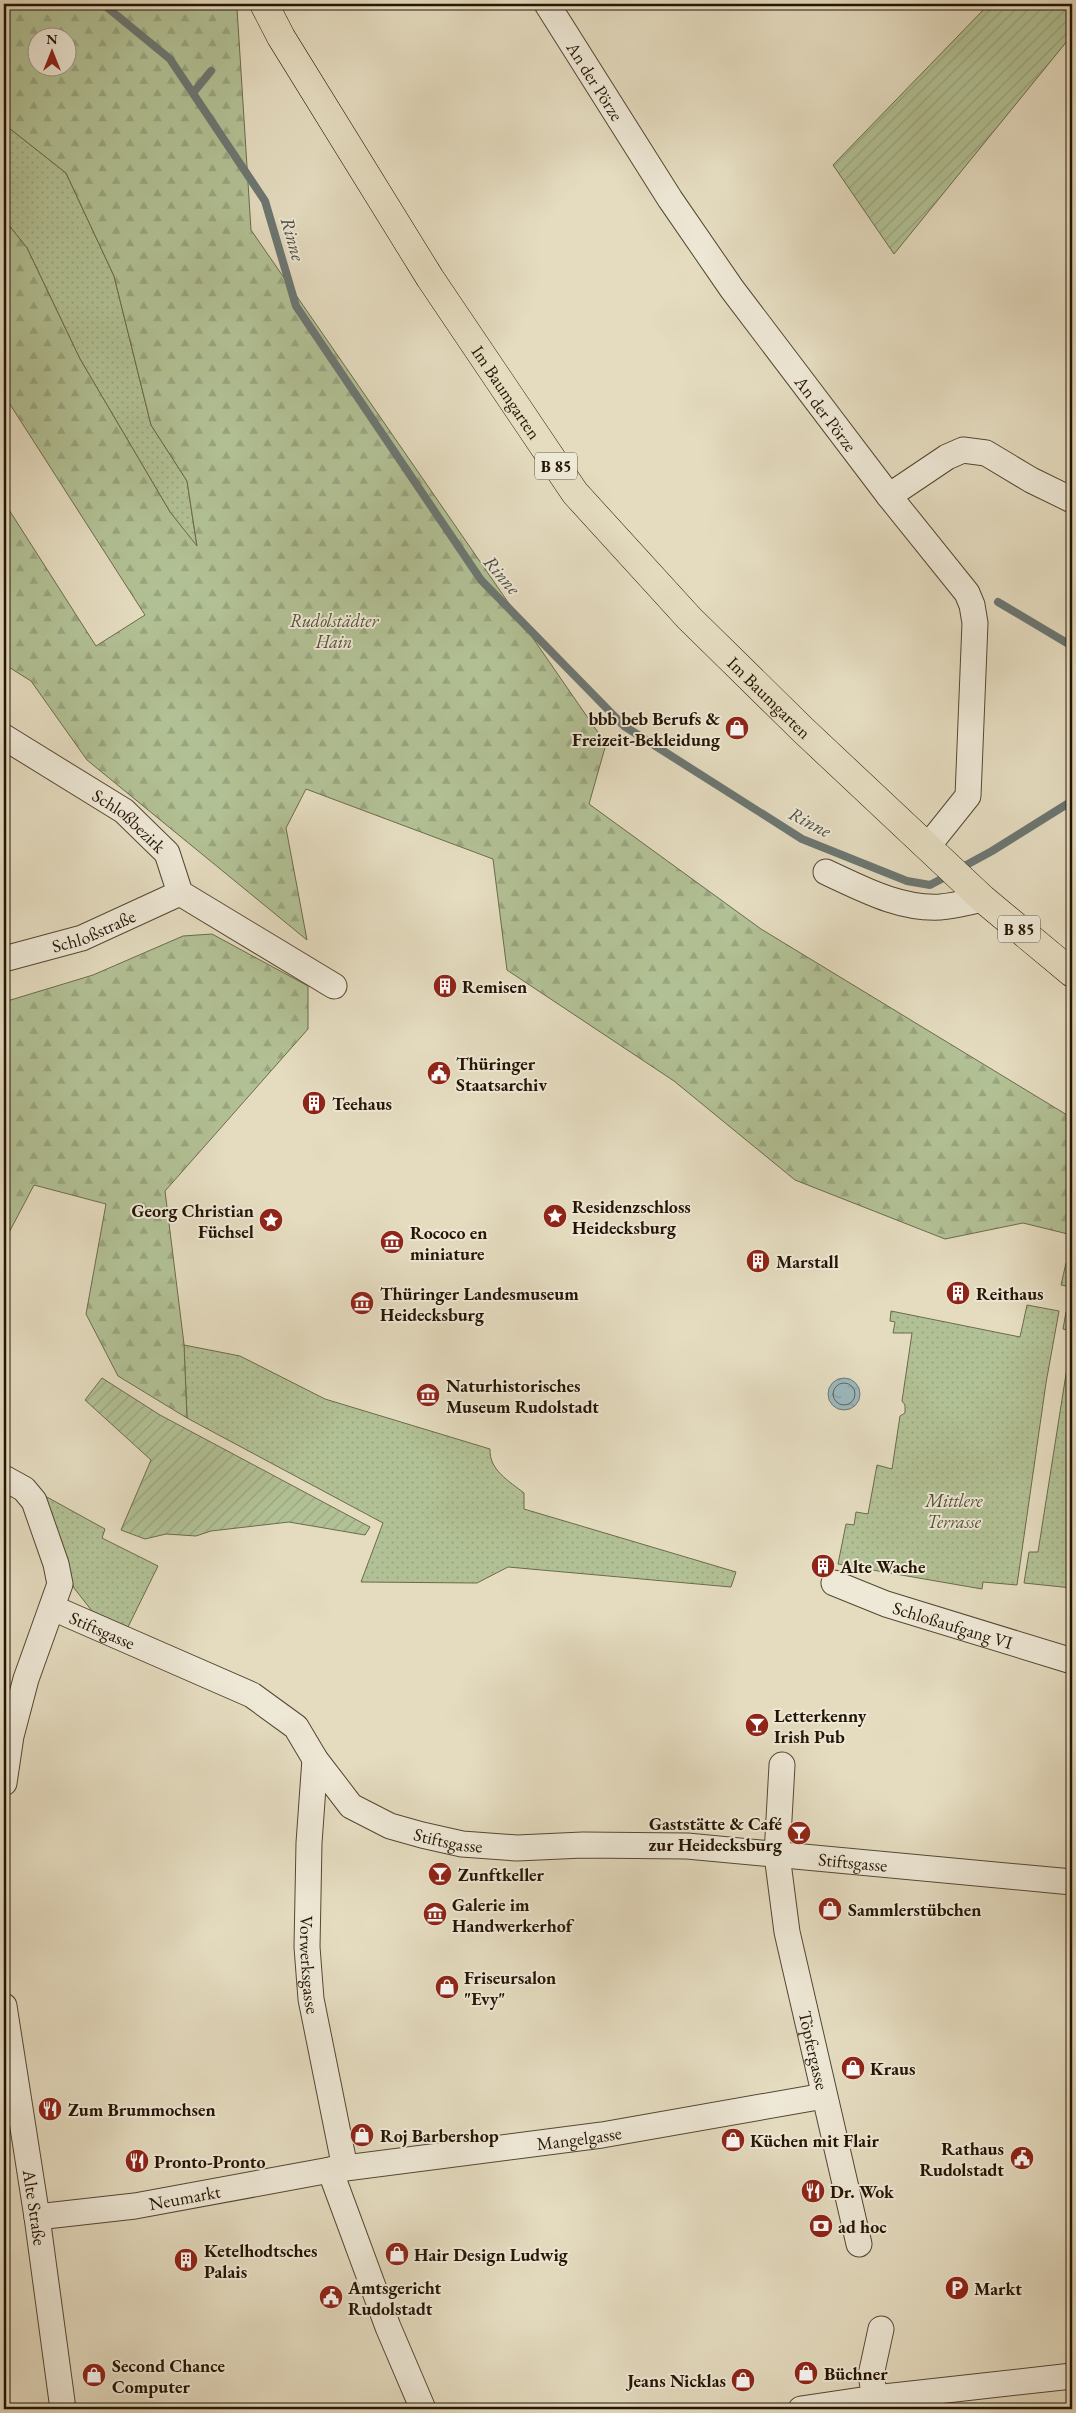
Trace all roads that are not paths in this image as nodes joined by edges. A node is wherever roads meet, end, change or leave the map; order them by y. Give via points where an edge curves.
1 (264, 4) edge
2 (547, 4) edge
3 (889, 496) junction
4 (1072, 500) edge
5 (4, 737) edge
6 (933, 851) junction
7 (826, 872) dead end
8 (975, 891) junction
9 (180, 894) junction
10 (4, 959) edge
11 (1072, 973) edge
12 (334, 986) dead end
13 (14, 1483) edge
14 (834, 1583) dead end
15 (53, 1608) junction
16 (1072, 1662) edge
17 (315, 1759) junction
18 (782, 1765) dead end
19 (4, 1783) edge
20 (777, 1855) junction
21 (1072, 1882) edge
22 (4, 2006) edge
23 (8, 2050) edge
24 (824, 2096) junction
25 (338, 2169) junction
26 (37, 2217) junction
27 (859, 2244) dead end
28 (881, 2329) dead end
29 (1072, 2376) edge
30 (875, 2398) junction
31 (63, 2409) edge
32 (422, 2409) edge
33 (801, 2409) edge

1 - 6 main road, Im Baumgarten / B 85 via 430,278 575,493 704,633
2 - 3 street, An der Pörze via 670,200 732,289
3 - 4 street via 947,457 963,450 986,453
3 - 6 street, An der Pörze via 967,593 975,623 968,796
5 - 9 street, Schloßbezirk via 124,811 168,853
6 - 8 main road, B 85
7 - 8 street via 884,898 912,906 941,907
8 - 11 main road, B 85
9 - 10 street, Schloßstraße via 82,938
9 - 12 street
13 - 15 street, Stiftsgasse via 34,1501 56,1564 60,1584
14 - 16 street, Schloßaufgang VI via 886,1604
15 - 17 street, Stiftsgasse via 252,1695 296,1727
15 - 19 street via 26,1679 11,1736
17 - 20 street, Stiftsgasse via 351,1806 390,1826 462,1844 517,1848 687,1846
17 - 25 street, Vorwerksgasse via 307,1890 307,1955 313,2014
18 - 20 street, Töpfergasse
20 - 21 street, Stiftsgasse
20 - 24 street, Töpfergasse via 787,1932
22 - 23 street, Alte Straße
23 - 26 street, Alte Straße
24 - 25 street, Mangelgasse via 593,2136
24 - 27 street, Töpfergasse
25 - 26 street, Neumarkt via 135,2206
25 - 32 street, Vorwerksgasse via 388,2327
26 - 31 street, Alte Straße
28 - 30 street via 871,2374
29 - 30 street
30 - 33 street

